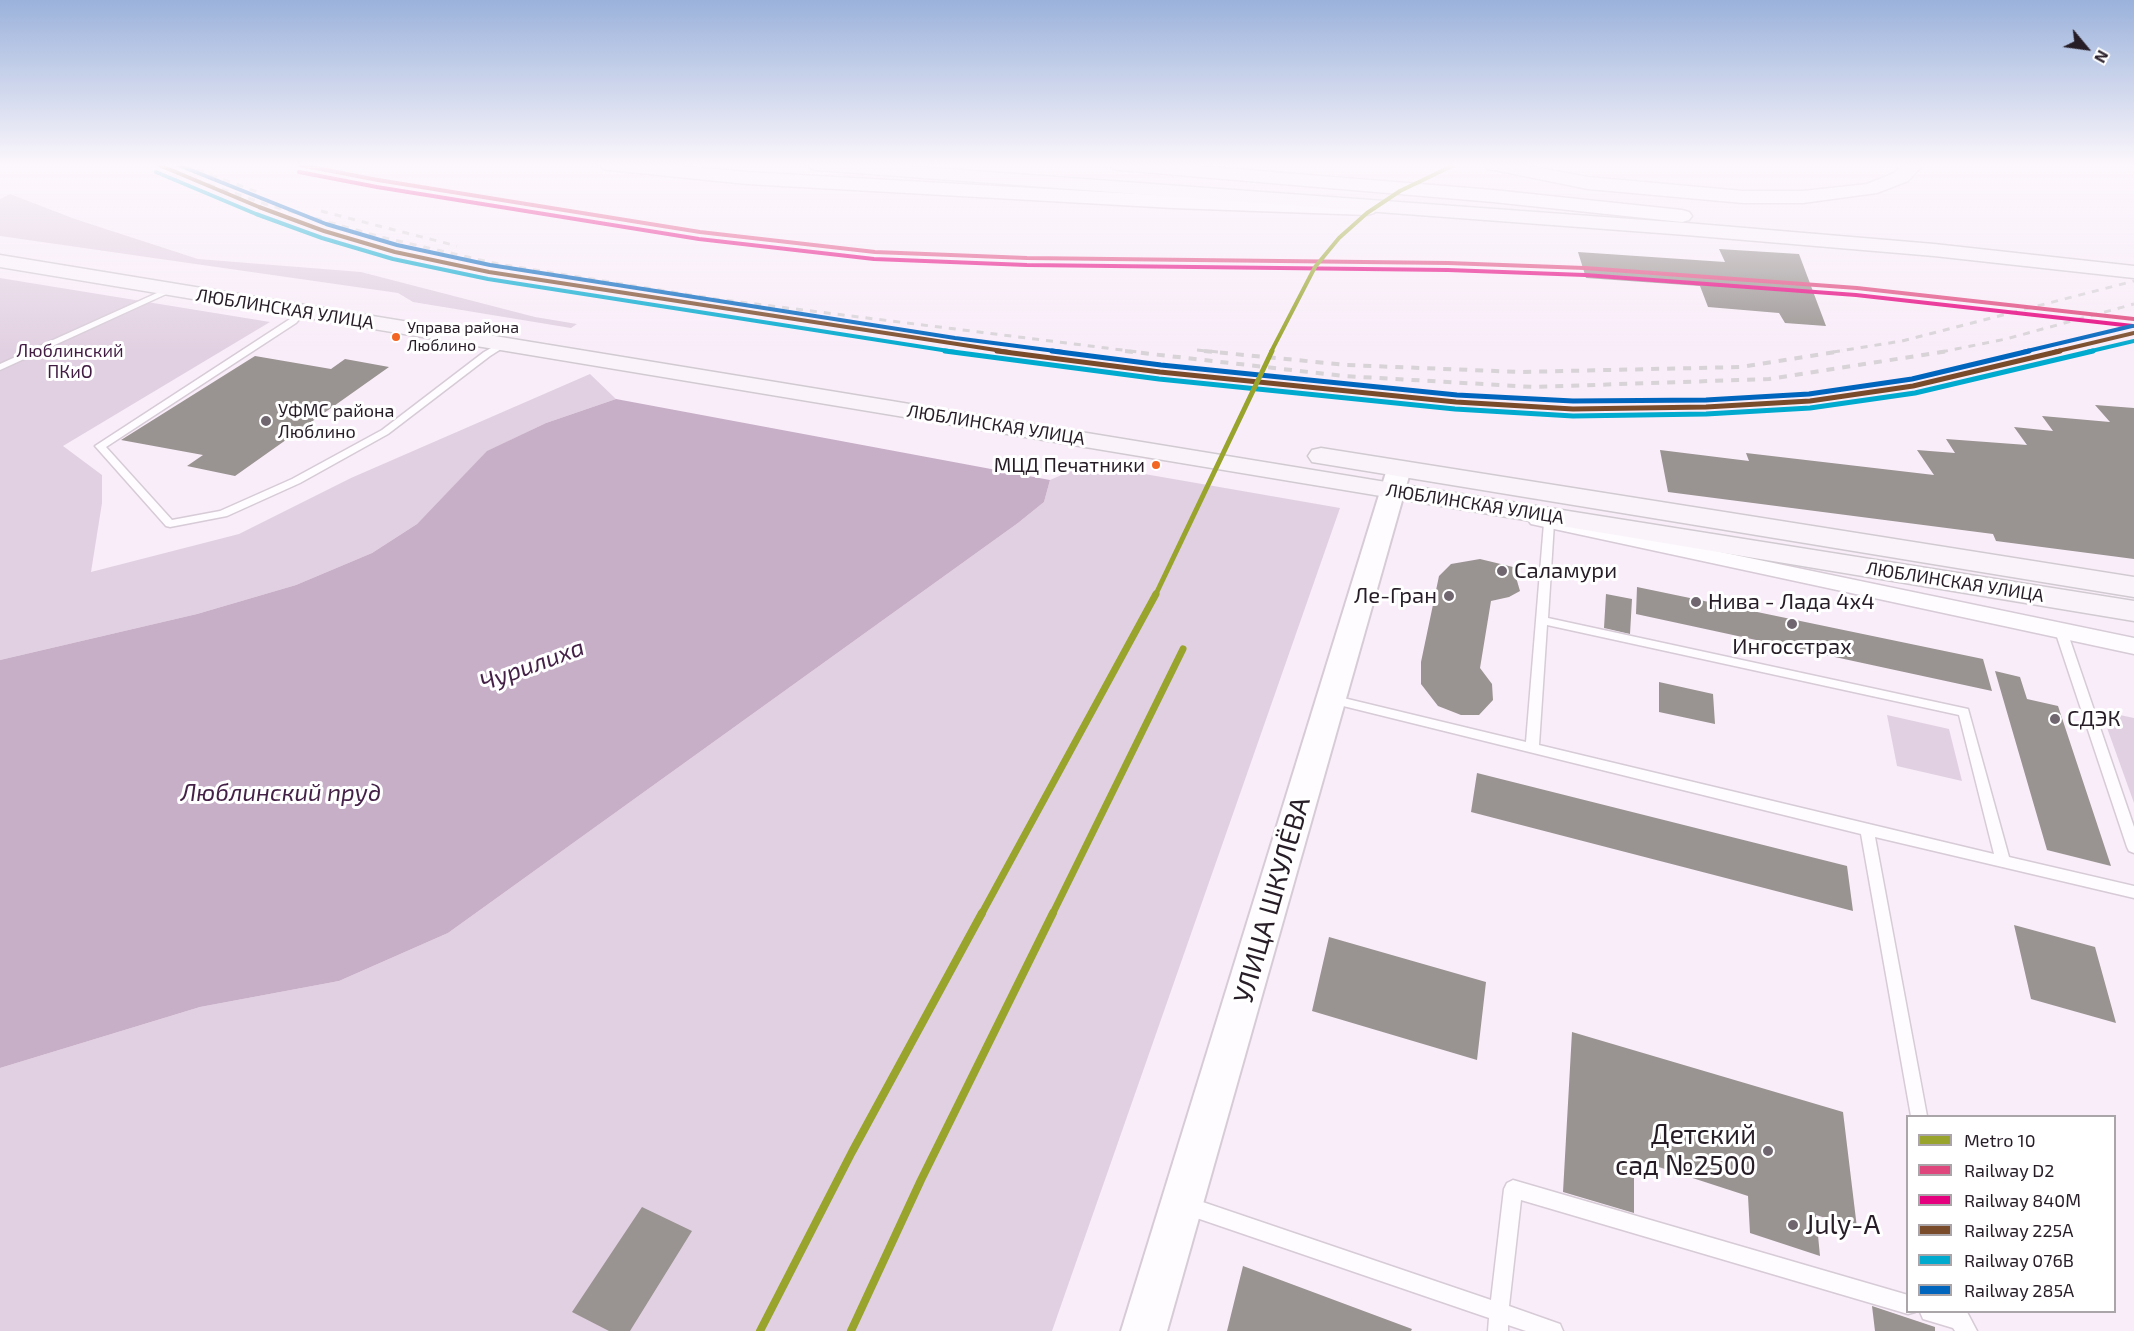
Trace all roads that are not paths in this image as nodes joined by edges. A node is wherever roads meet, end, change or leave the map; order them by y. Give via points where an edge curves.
1 (1642, 227) edge
2 (1812, 227) edge
3 (0, 246) edge
4 (0, 261) edge
5 (2134, 261) edge
6 (2134, 272) edge
7 (171, 290) junction
8 (302, 312) junction
9 (505, 344) junction
10 (0, 367) edge
11 (1396, 480) junction
12 (1460, 502) junction
13 (1549, 523) junction
14 (2134, 587) edge
15 (2134, 611) edge
16 (1541, 620) junction
17 (2061, 631) junction
18 (2134, 646) edge
19 (1331, 699) junction
20 (1532, 748) junction
21 (1867, 830) junction
22 (2134, 847) edge
23 (2003, 862) junction
24 (2134, 892) edge
25 (1919, 1115) edge
26 (1182, 1204) junction
27 (1906, 1304) edge
28 (1936, 1313) edge
29 (1498, 1321) edge
30 (1961, 1321) edge
31 (1144, 1331) edge
32 (1553, 1331) edge

1 - 6 main road via 1934,250
2 - 5 main road
3 - 11 main road, ЛЮБЛИНСКАЯ УЛИЦА
4 - 7 main road, ЛЮБЛИНСКАЯ УЛИЦА
7 - 8 main road, ЛЮБЛИНСКАЯ УЛИЦА
7 - 10 lane
8 - 9 main road, ЛЮБЛИНСКАЯ УЛИЦА
8 - 9 lane via 100,446 170,524 223,514 296,481 385,432
9 - 11 main road, ЛЮБЛИНСКАЯ УЛИЦА
11 - 12 main road, ЛЮБЛИНСКАЯ УЛИЦА
11 - 14 main road, ЛЮБЛИНСКАЯ УЛИЦА
11 - 19 street, УЛИЦА ШКУЛЁВА
12 - 13 street
12 - 15 main road, ЛЮБЛИНСКАЯ УЛИЦА
13 - 16 lane
13 - 17 street
16 - 20 lane
16 - 23 lane via 1964,712
17 - 18 street
17 - 22 lane
19 - 20 lane
19 - 26 street, УЛИЦА ШКУЛЁВА
20 - 21 lane
21 - 23 lane
21 - 25 lane
23 - 24 lane
26 - 29 lane
26 - 31 street, УЛИЦА ШКУЛЁВА
27 - 29 lane via 1513,1189
28 - 30 lane
29 - 32 lane

